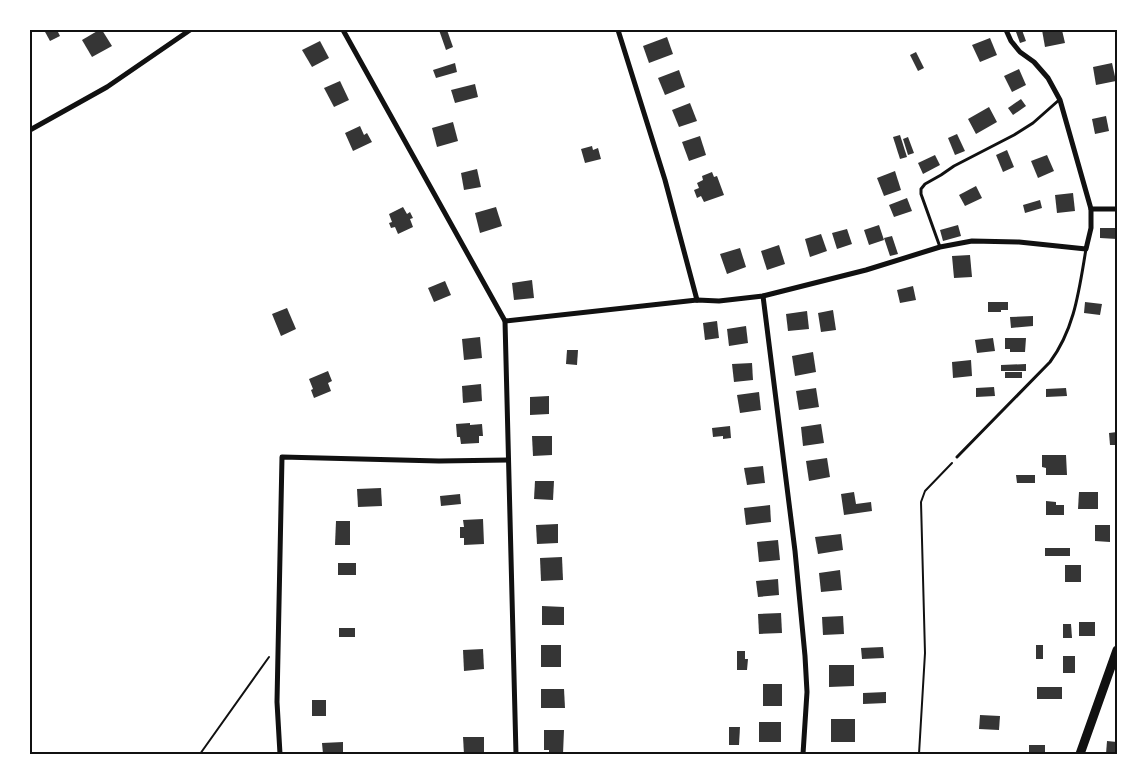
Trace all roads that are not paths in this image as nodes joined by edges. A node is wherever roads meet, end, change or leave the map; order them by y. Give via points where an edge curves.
1 (190, 30) edge
2 (343, 30) edge
3 (618, 30) edge
4 (1006, 30) edge
5 (1060, 100) junction
6 (30, 130) edge
7 (1091, 209) junction
8 (1117, 209) edge
9 (940, 247) junction
10 (1086, 249) junction
11 (763, 296) junction
12 (697, 300) junction
13 (505, 321) junction
14 (957, 457) road end
15 (508, 460) junction
16 (1117, 650) edge
17 (280, 754) edge
18 (516, 754) edge
19 (803, 754) edge
20 (1080, 754) edge

1 - 6 street via 107,87
2 - 13 street
3 - 12 street via 665,180
4 - 5 street via 1020,52 1048,78
5 - 7 street
5 - 9 lane via 1014,135 925,184 921,194
7 - 8 street
7 - 10 street
9 - 10 street via 986,240
9 - 11 street
10 - 14 lane via 1076,307 1056,353
11 - 12 street
11 - 19 street via 805,656 808,692
12 - 13 street
13 - 15 street
15 - 17 street via 282,457 277,702
15 - 18 street
16 - 20 street

